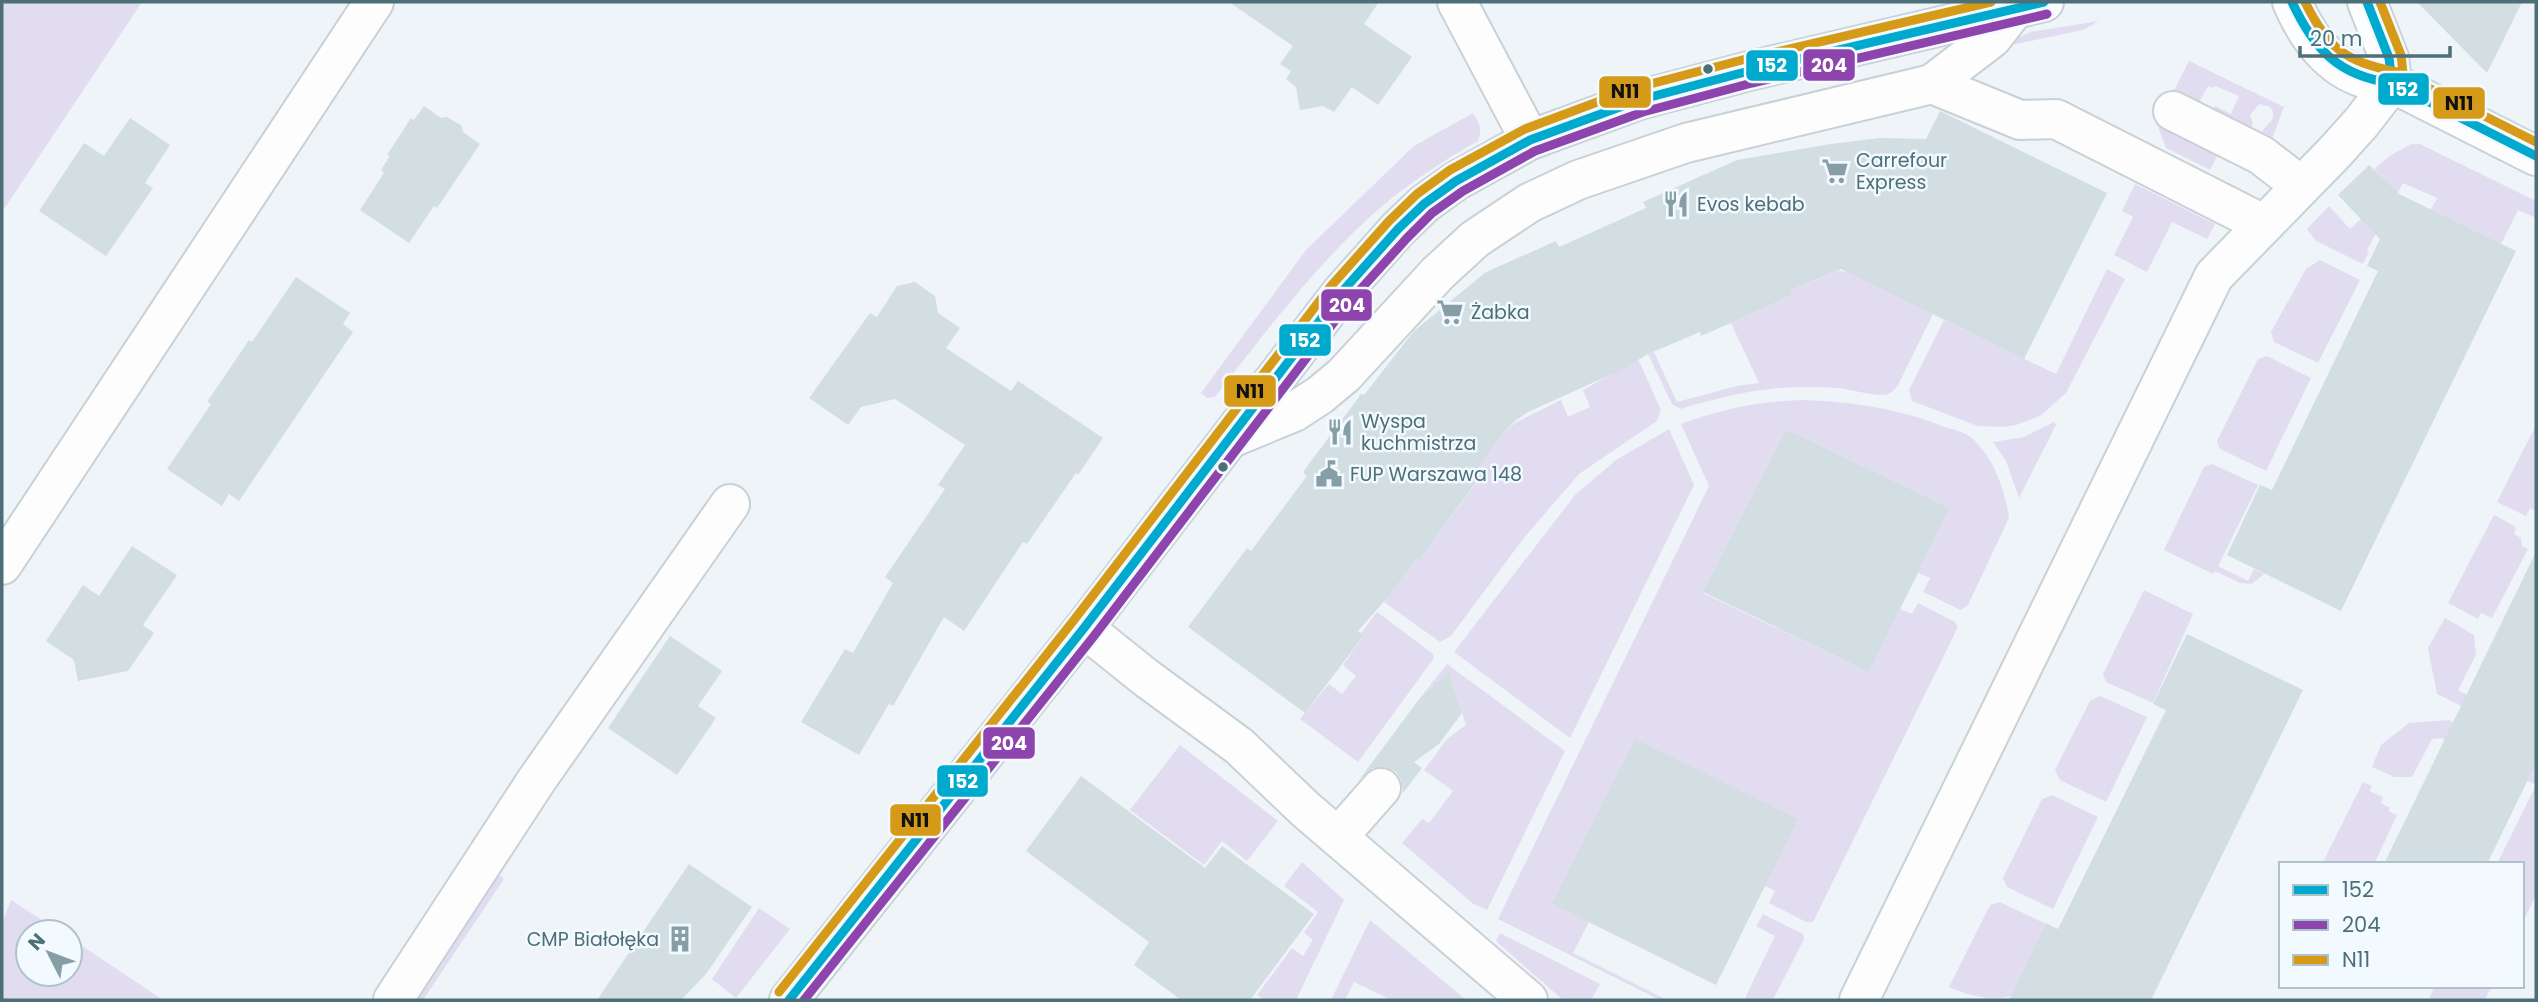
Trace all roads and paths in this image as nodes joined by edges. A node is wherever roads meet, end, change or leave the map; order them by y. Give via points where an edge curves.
1 (374, 2) edge
2 (1457, 2) edge
3 (2292, 2) edge
4 (2367, 2) edge
5 (2029, 6) edge
6 (2392, 83) junction
7 (1932, 84) junction
8 (2173, 111) dead end
9 (1530, 140) junction
10 (2536, 156) edge
11 (2301, 186) junction
12 (2263, 224) junction
13 (1229, 439) junction
14 (730, 503) dead end
15 (2, 565) edge
16 (1084, 628) junction
17 (1381, 788) dead end
18 (1338, 837) junction
19 (393, 1000) edge
20 (789, 1000) edge
21 (1528, 1000) edge
22 (1859, 1000) edge

1 - 15 street
2 - 9 street
3 - 6 street via 2303,28 2325,55 2349,73 2372,82
4 - 6 street via 2389,58
5 - 7 street
5 - 9 street via 1639,100
6 - 10 street
6 - 11 street
7 - 12 street via 2020,120 2056,119
7 - 13 street via 1686,143 1578,180 1529,203 1475,239 1320,395 1294,412
8 - 11 street via 2261,155
9 - 13 street via 1457,181 1398,229 1341,293
11 - 12 street
12 - 22 street via 2214,276
13 - 16 street
14 - 19 street via 544,770
16 - 18 street via 1239,746
16 - 20 street
17 - 18 street
18 - 21 street

